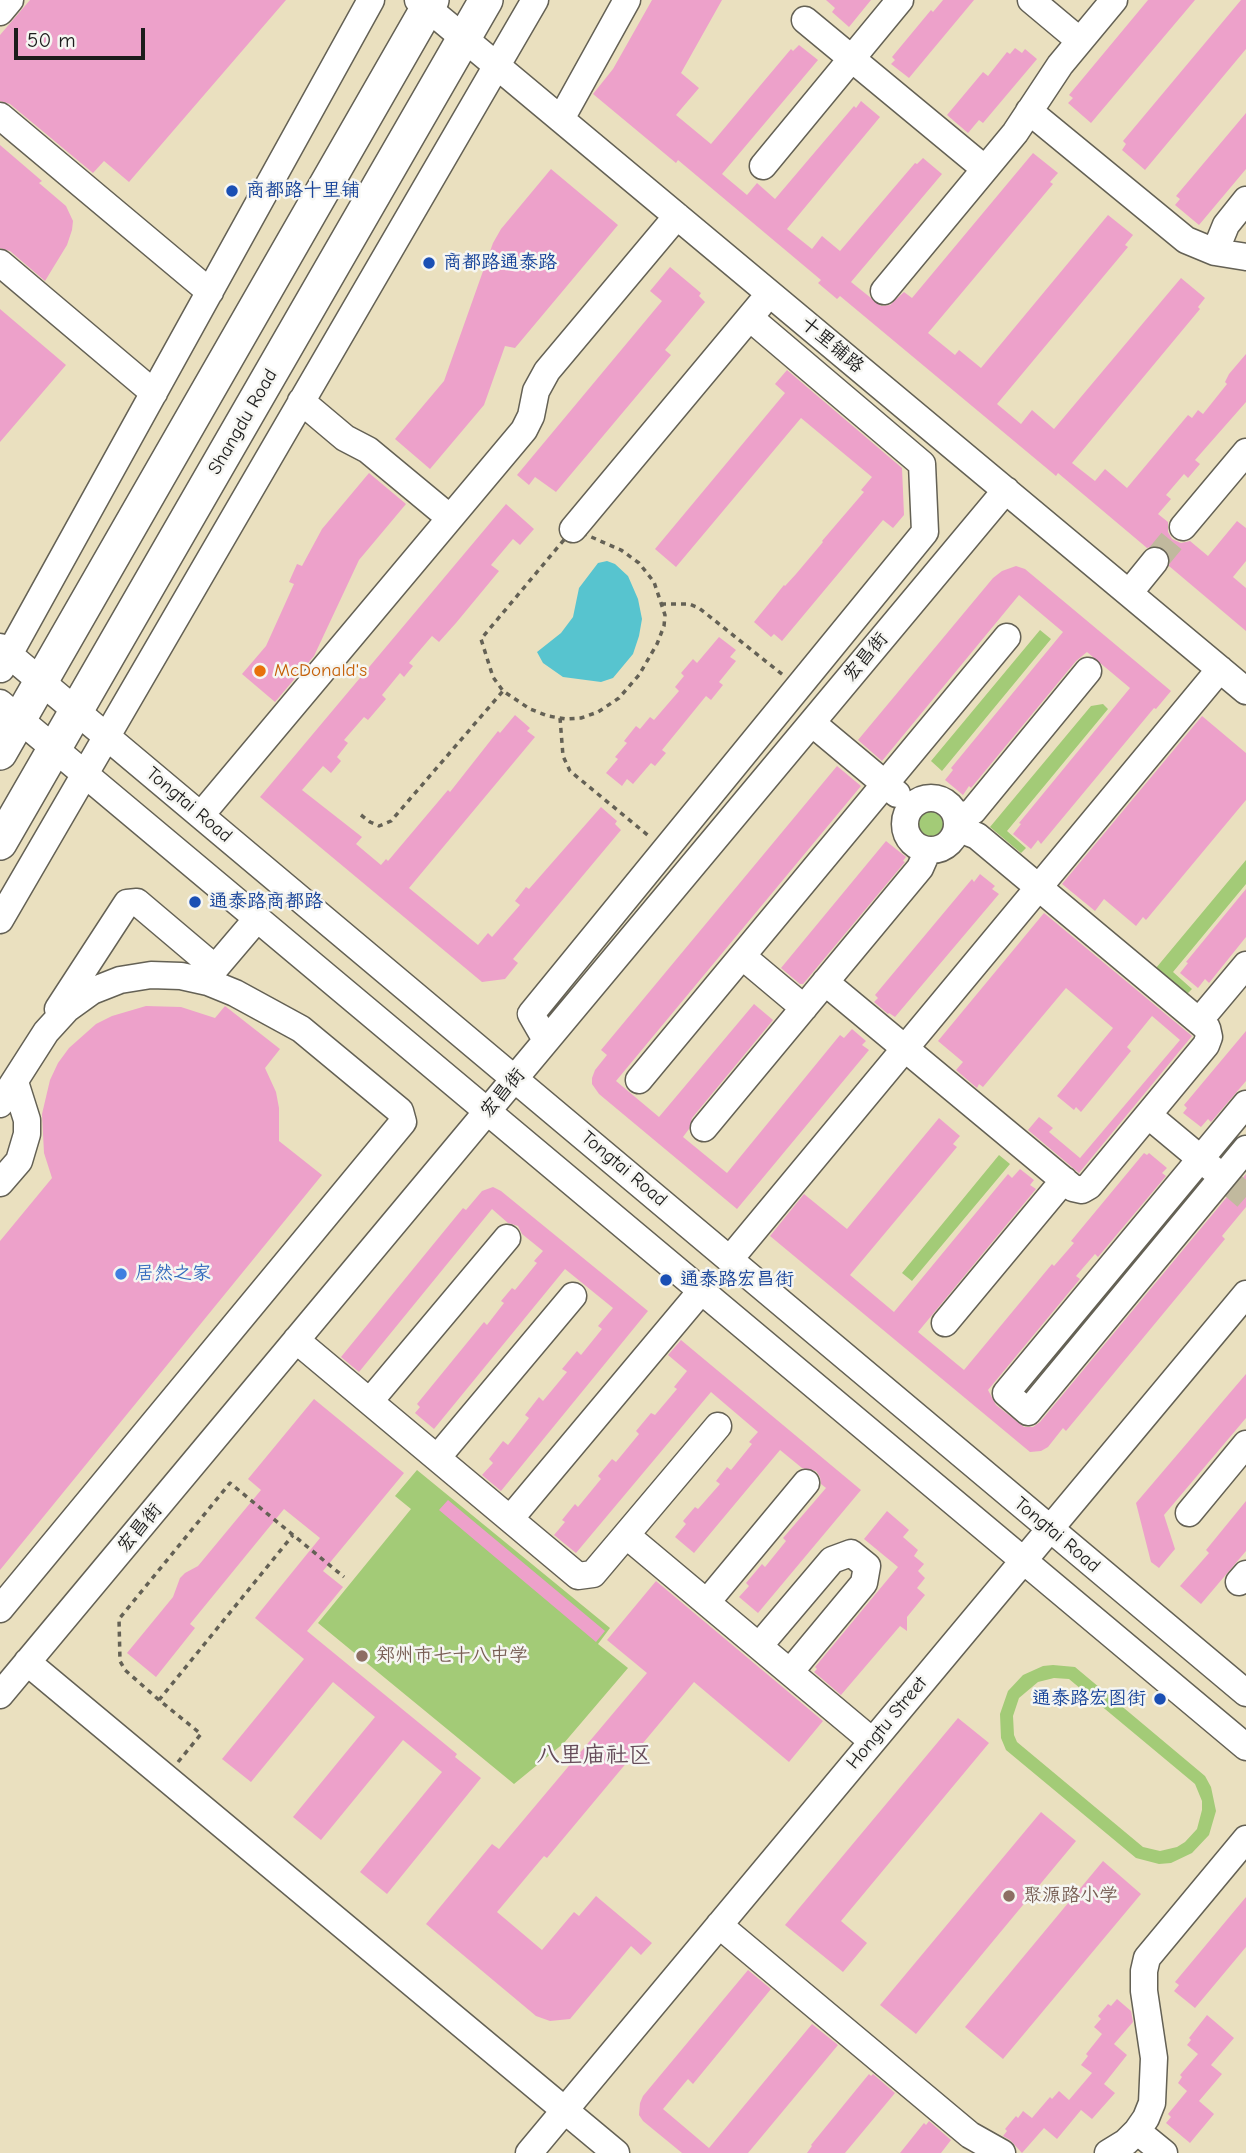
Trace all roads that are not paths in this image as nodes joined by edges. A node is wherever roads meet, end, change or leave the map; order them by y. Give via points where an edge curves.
1 (10, 0) edge
2 (371, 0) edge
3 (486, 0) edge
4 (535, 0) edge
5 (626, 0) edge
6 (900, 0) edge
7 (1031, 0) edge
8 (1114, 0) edge
9 (425, 3) edge
10 (0, 12) edge
11 (805, 20) dead end
12 (464, 39) junction
13 (1080, 41) junction
14 (851, 58) junction
15 (497, 65) junction
16 (1029, 111) junction
17 (0, 116) edge
18 (561, 119) junction
19 (763, 166) dead end
20 (985, 169) junction
21 (1246, 200) edge
22 (677, 216) junction
23 (1215, 252) junction
24 (1246, 257) edge
25 (0, 263) edge
26 (884, 291) dead end
27 (209, 292) junction
28 (771, 293) junction
29 (750, 318) junction
30 (154, 393) junction
31 (300, 401) junction
32 (1246, 452) edge
33 (1006, 490) junction
34 (450, 519) junction
35 (1183, 527) tunnel mouth
36 (573, 529) road end
37 (1155, 561) tunnel mouth
38 (1129, 593) junction
39 (1007, 637) dead end
40 (3, 657) edge
41 (1220, 669) junction
42 (1088, 671) dead end
43 (41, 681) junction
44 (1246, 691) edge
45 (10, 711) edge
46 (76, 711) junction
47 (811, 723) junction
48 (107, 736) junction
49 (54, 749) junction
50 (0, 753) edge
51 (84, 774) junction
52 (885, 784) junction
53 (911, 806) junction
54 (201, 815) junction
55 (957, 824) junction
56 (0, 843) edge
57 (669, 845) junction
58 (928, 850) junction
59 (697, 860) junction
60 (1038, 887) junction
61 (0, 920) edge
62 (256, 920) junction
63 (742, 956) junction
64 (1243, 973) edge
65 (210, 974) junction
66 (825, 982) junction
67 (804, 1007) junction
68 (58, 1019) junction
69 (1199, 1021) junction
70 (547, 1040) junction
71 (905, 1048) junction
72 (515, 1078) junction
73 (639, 1080) dead end
74 (15, 1083) junction
75 (0, 1104) edge
76 (1246, 1104) edge
77 (487, 1112) junction
78 (1148, 1115) junction
79 (704, 1128) dead end
80 (1246, 1149) edge
81 (1200, 1159) junction
82 (1064, 1180) junction
83 (1226, 1180) junction
84 (0, 1184) edge
85 (507, 1238) dead end
86 (730, 1259) junction
87 (702, 1290) junction
88 (1246, 1294) edge
89 (573, 1296) dead end
90 (945, 1322) dead end
91 (296, 1340) junction
92 (370, 1401) junction
93 (718, 1426) dead end
94 (1246, 1444) edge
95 (438, 1458) junction
96 (806, 1483) dead end
97 (1189, 1513) dead end
98 (510, 1519) junction
99 (1050, 1529) junction
100 (626, 1535) junction
101 (1023, 1561) junction
102 (707, 1602) junction
103 (0, 1609) edge
104 (759, 1646) junction
105 (27, 1662) junction
106 (790, 1672) junction
107 (1246, 1693) edge
108 (0, 1695) edge
109 (873, 1741) junction
110 (1246, 1748) edge
111 (1246, 1839) edge
112 (719, 1925) junction
113 (565, 2110) junction
114 (1137, 2131) junction
115 (529, 2153) edge
116 (616, 2153) edge
117 (1002, 2153) edge
118 (1108, 2153) edge
119 (1164, 2153) edge

1 - 10 street
2 - 27 street
3 - 12 main road, Shangdu Road
4 - 15 street
5 - 18 street
6 - 14 street
7 - 13 street
8 - 13 street
9 - 12 street, 十里铺路
9 - 43 main road
11 - 14 street
12 - 15 street, 十里铺路
12 - 46 main road, Shangdu Road
13 - 16 street
14 - 19 street
14 - 20 street
15 - 18 street, 十里铺路
15 - 31 street
16 - 20 street
16 - 23 street via 1186,240
17 - 27 street
18 - 22 street, 十里铺路
20 - 26 street
21 - 23 street via 1226,225
22 - 28 street, 十里铺路
22 - 34 street via 547,371 524,430
23 - 24 street
25 - 30 street
27 - 30 street
28 - 29 street
28 - 33 street, 十里铺路
29 - 36 street
29 - 57 street via 922,464 925,532
30 - 40 street
31 - 34 street via 345,438 368,450
31 - 48 street
32 - 35 street
33 - 38 street, 十里铺路
33 - 47 street, 宏昌街
34 - 54 street
37 - 38 street
38 - 41 street, 十里铺路
39 - 52 street
40 - 43 street, Tongtai Road
41 - 44 street, 十里铺路
41 - 60 street
42 - 55 street via 973,811
43 - 45 main road
43 - 46 street, Tongtai Road
45 - 49 street
45 - 50 main road
46 - 48 street, Tongtai Road
46 - 49 main road, Shangdu Road
47 - 52 street
47 - 59 street, 宏昌街
48 - 51 street
48 - 54 street, Tongtai Road
49 - 51 street
49 - 56 main road, Shangdu Road
51 - 61 street
51 - 62 street
52 - 53 street
52 - 63 street
53 - 55 street via 935,798 951,807
53 - 58 street via 905,831 914,844
54 - 72 street, Tongtai Road
55 - 58 street via 950,842
55 - 60 street
57 - 59 street
57 - 70 street via 531,1013
58 - 66 street via 920,869
59 - 70 street, 宏昌街
60 - 69 street
60 - 71 street
62 - 65 street
62 - 77 street
63 - 67 street
63 - 73 street
64 - 69 street
65 - 68 street via 120,980 92,991
65 - 68 street via 137,902 127,903 58,1008
65 - 103 street via 301,1029 400,1111 403,1122
66 - 67 street
66 - 71 street
67 - 79 street
68 - 74 street
69 - 78 street via 1207,1028 1206,1045
70 - 72 street, 宏昌街
71 - 82 street
71 - 86 street
72 - 77 street, 宏昌街
72 - 86 street, Tongtai Road
74 - 75 street
74 - 84 street via 27,1134 19,1161
76 - 81 street
77 - 87 street
77 - 91 street, 宏昌街
78 - 81 street
78 - 82 street via 1089,1186 1073,1188
80 - 83 street
81 - 83 street
81 - 83 street via 1006,1393 1020,1406 1028,1412
82 - 90 street
85 - 92 street
86 - 99 street, Tongtai Road
87 - 98 street
87 - 101 street
88 - 99 street, Hongtu Street
89 - 95 street
91 - 92 street
91 - 105 street, 宏昌街
92 - 95 street
93 - 100 street
94 - 97 street
95 - 98 street
96 - 102 street
98 - 100 street via 578,1576 593,1574
99 - 101 street, Hongtu Street
99 - 107 street, Tongtai Road
100 - 102 street
101 - 109 street, Hongtu Street
101 - 110 street
102 - 104 street
104 - 106 street
104 - 106 street via 832,1560 851,1553 867,1566 864,1583
105 - 108 street, 宏昌街
105 - 113 street
106 - 109 street
109 - 112 street, Hongtu Street
111 - 114 street via 1147,1958 1144,1991 1154,2058 1152,2103
112 - 113 street, Hongtu Street
112 - 117 street via 970,2135
113 - 115 street, Hongtu Street
113 - 116 street
114 - 118 street
114 - 119 street

